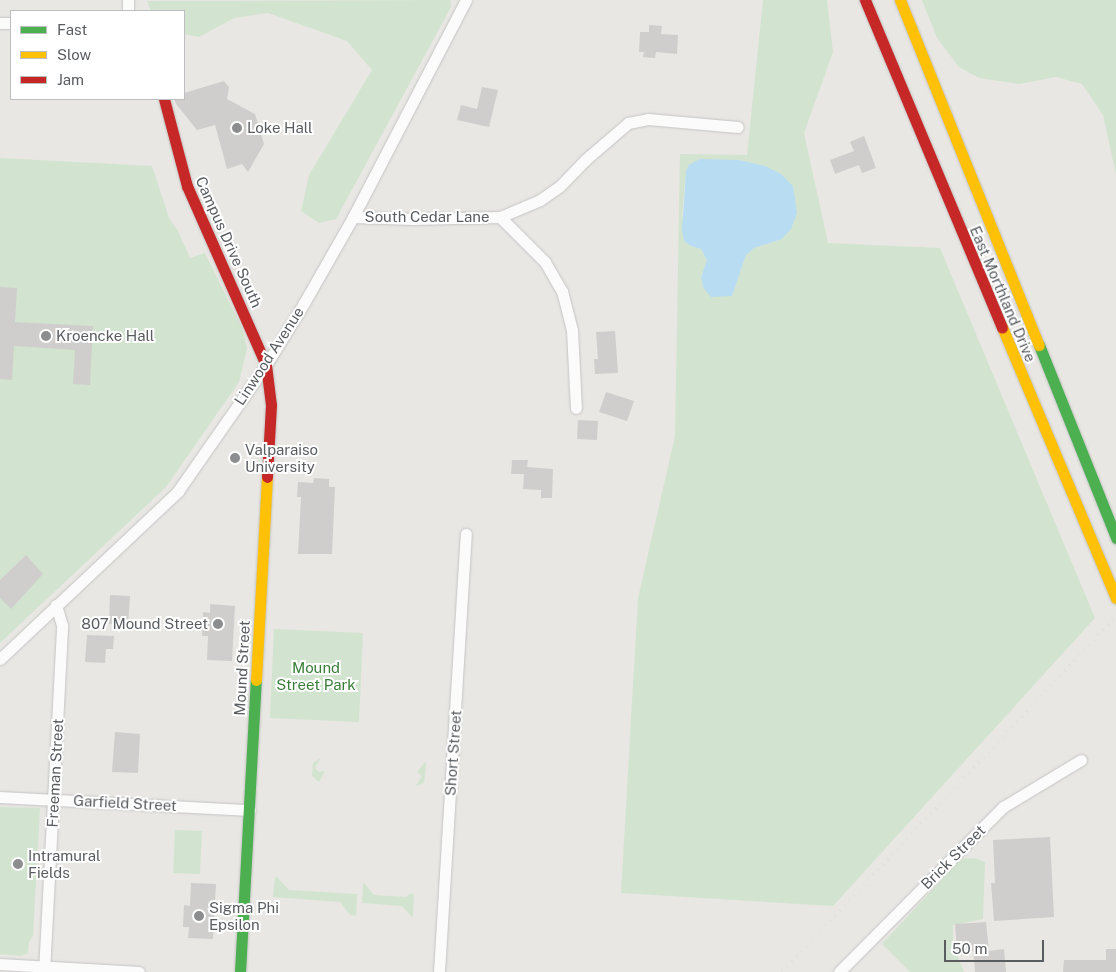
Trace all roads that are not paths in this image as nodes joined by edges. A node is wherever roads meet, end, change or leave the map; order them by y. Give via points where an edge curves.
1 (466, 0) edge
2 (864, 0) edge
3 (900, 0) edge
4 (164, 100) edge
5 (738, 127) dead end
6 (353, 217) junction
7 (500, 217) junction
8 (266, 365) junction
9 (576, 408) dead end
10 (466, 534) dead end
11 (1116, 538) edge
12 (1116, 598) edge
13 (56, 605) junction
14 (0, 659) edge
15 (1081, 760) dead end
16 (0, 797) edge
17 (54, 799) junction
18 (250, 810) junction
19 (0, 964) edge
20 (44, 969) edge
21 (139, 972) edge
22 (240, 972) edge
23 (439, 972) edge
24 (839, 972) edge

1 - 6 street, Linwood Avenue
2 - 12 main road, East Morthland Drive
3 - 11 main road, East Morthland Drive
4 - 8 main road, Campus Drive South via 189,191
5 - 7 street, South Cedar Lane via 648,119 628,123 560,186 540,200
6 - 7 street, South Cedar Lane
6 - 8 street, Linwood Avenue
7 - 9 street via 545,262 562,291 572,330
8 - 13 street, Linwood Avenue via 178,491
8 - 18 main road, Mound Street via 271,405
10 - 23 street, Short Street
13 - 14 street, Linwood Avenue
13 - 17 street, Freeman Street via 62,624
15 - 24 street, Brick Street via 1003,807
16 - 17 street, Garfield Street
17 - 18 street, Garfield Street
17 - 20 street, Freeman Street
18 - 22 main road, Mound Street
19 - 20 street
20 - 21 street

